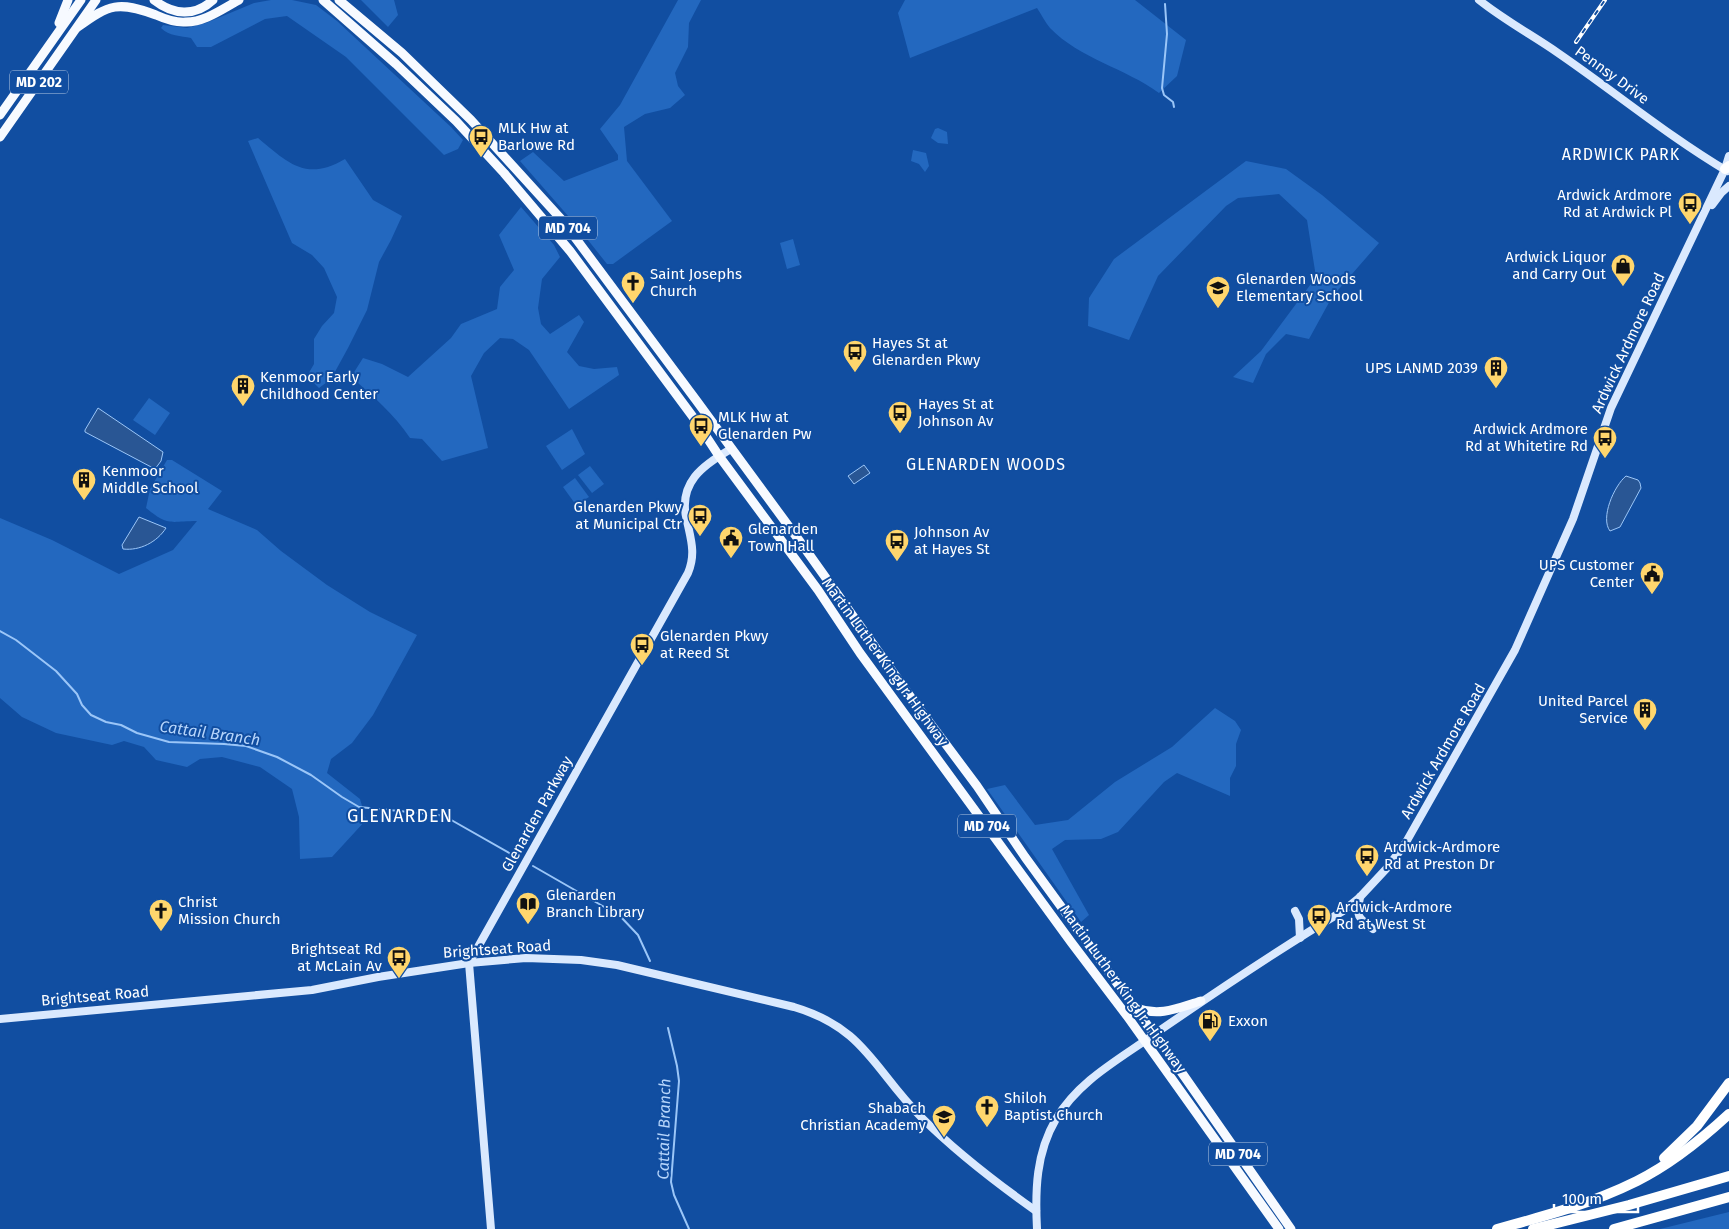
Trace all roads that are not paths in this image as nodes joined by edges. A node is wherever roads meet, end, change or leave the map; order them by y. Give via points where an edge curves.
1 (68, 0) edge
2 (80, 0) edge
3 (96, 0) edge
4 (154, 0) edge
5 (213, 0) edge
6 (238, 0) edge
7 (314, 0) edge
8 (323, 0) edge
9 (340, 0) edge
10 (344, 0) edge
11 (1479, 0) edge
12 (357, 14) junction
13 (350, 24) junction
14 (78, 27) junction
15 (44, 52) junction
16 (0, 115) edge
17 (0, 138) edge
18 (1729, 156) edge
19 (1728, 169) edge
20 (1729, 186) edge
21 (1700, 221) junction
22 (609, 283) junction
23 (602, 292) junction
24 (731, 449) junction
25 (719, 456) junction
26 (1360, 896) junction
27 (1294, 911) dead end
28 (1373, 929) dead end
29 (1300, 938) junction
30 (469, 963) junction
31 (1201, 1001) junction
32 (1136, 1008) junction
33 (0, 1019) edge
34 (1155, 1034) junction
35 (1145, 1040) junction
36 (1729, 1083) edge
37 (1729, 1114) edge
38 (1729, 1176) edge
39 (1601, 1197) junction
40 (1729, 1197) edge
41 (1036, 1211) junction
42 (491, 1229) edge
43 (1037, 1229) edge
44 (1279, 1229) edge
45 (1291, 1229) edge
46 (1497, 1229) edge
47 (1533, 1229) edge
48 (1614, 1229) edge

1 - 15 main road
2 - 15 main road, MD 202
3 - 14 main road, MD 202
4 - 5 main road via 181,12 201,9
6 - 14 main road via 194,22 175,22 134,7 121,6 102,11
7 - 13 main road
8 - 13 main road, Martin Luther King Jr. Highway / MD 704
9 - 12 main road, Martin Luther King Jr. Highway / MD 704
10 - 12 main road
11 - 19 street, Pennsy Drive via 1617,97
12 - 22 main road, Martin Luther King Jr. Highway / MD 704 via 488,137 562,220
13 - 23 main road, Martin Luther King Jr. Highway / MD 704 via 418,84 479,145
14 - 17 main road, MD 202
15 - 16 main road, MD 202
18 - 19 street, Ardwick Ardmore Road
19 - 21 street, Ardwick Ardmore Road
20 - 21 street
21 - 26 street, Ardwick Ardmore Road via 1611,408 1573,519 1515,650 1414,830 1387,868
22 - 23 main road
22 - 24 main road, Martin Luther King Jr. Highway / MD 704
23 - 25 main road, Martin Luther King Jr. Highway / MD 704
24 - 25 street, Glenarden Parkway
24 - 32 main road, Martin Luther King Jr. Highway / MD 704
25 - 30 street, Glenarden Parkway via 697,472 687,493 685,511 693,543 688,573
25 - 35 main road, Martin Luther King Jr. Highway / MD 704
26 - 28 street via 1359,919
26 - 29 street, Ardwick Ardmore Road via 1343,911
27 - 29 street via 1299,919
29 - 31 street, Ardwick Ardmore Road
30 - 33 street, Brightseat Road via 312,990
30 - 41 street, Brightseat Road via 526,958 596,962 816,1014 862,1046 907,1102 939,1134 984,1173
30 - 42 street
31 - 32 main road via 1152,1013
31 - 34 street, Ardwick Ardmore Road
32 - 34 main road, Martin Luther King Jr. Highway / MD 704
34 - 35 street, Ardwick Ardmore Road
34 - 45 main road, Martin Luther King Jr. Highway / MD 704
35 - 41 street, Ardwick Ardmore Road via 1079,1088 1066,1103 1044,1145 1038,1165
35 - 44 main road, Martin Luther King Jr. Highway / MD 704
36 - 39 highway via 1697,1126 1670,1153
37 - 39 highway via 1656,1170
38 - 47 highway
39 - 46 highway
40 - 48 highway
41 - 43 street, Ardwick Ardmore Road

